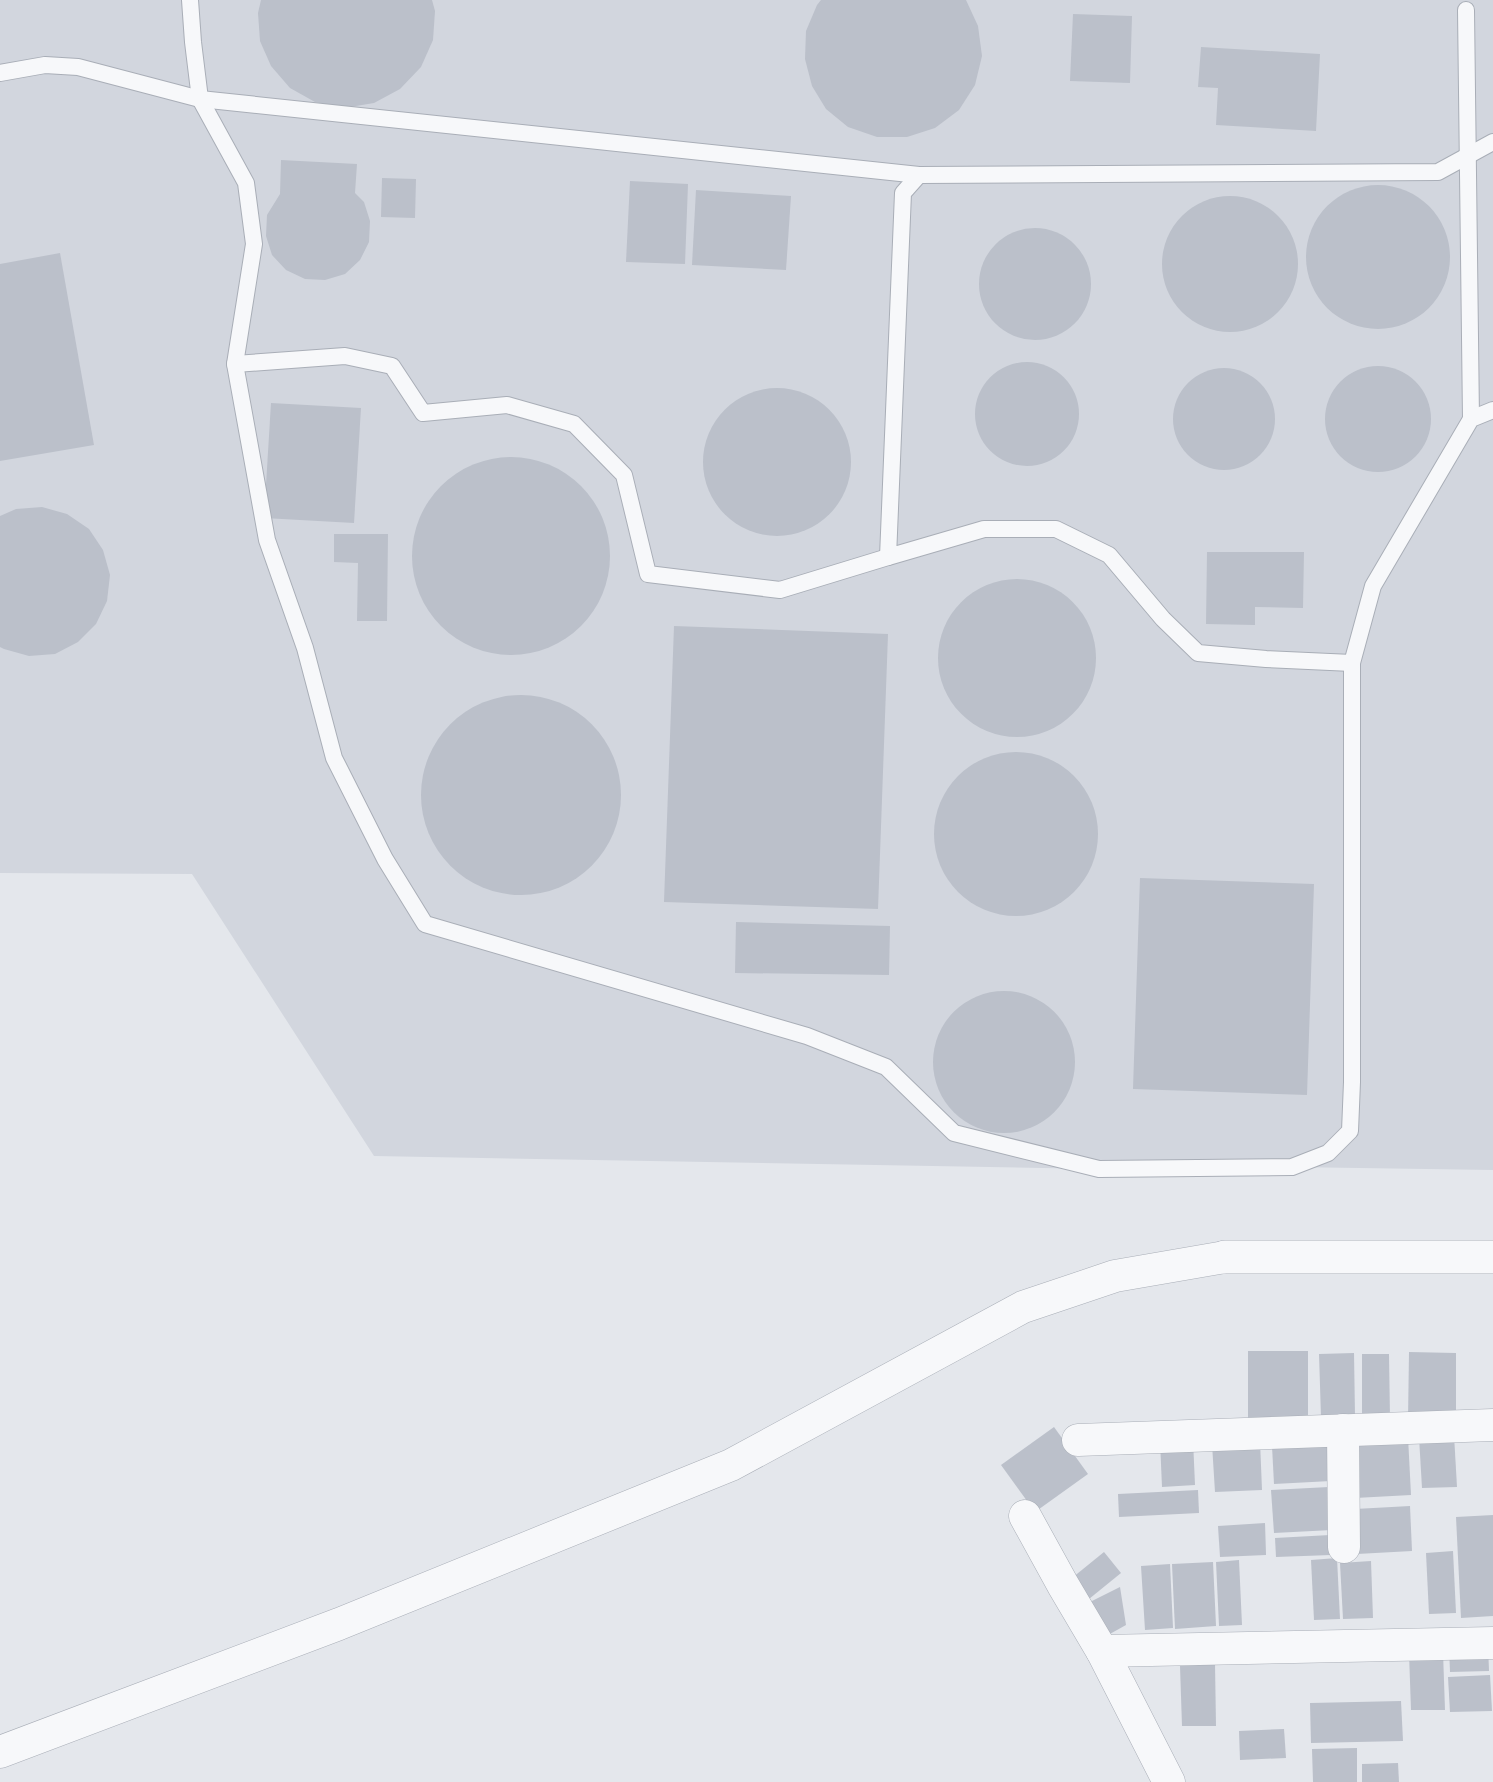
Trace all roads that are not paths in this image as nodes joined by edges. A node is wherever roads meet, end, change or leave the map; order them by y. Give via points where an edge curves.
1 (190, 0) edge
2 (1466, 10) dead end
3 (0, 73) edge
4 (200, 99) junction
5 (1493, 142) edge
6 (1469, 155) junction
7 (919, 175) junction
8 (235, 364) junction
9 (1493, 410) edge
10 (1471, 419) junction
11 (888, 557) junction
12 (1352, 663) junction
13 (1225, 1257) joint
14 (1493, 1257) edge
15 (1493, 1425) edge
16 (1343, 1430) junction
17 (1078, 1440) dead end
18 (1026, 1516) dead end
19 (1344, 1547) dead end
20 (1493, 1643) edge
21 (1101, 1651) junction
22 (0, 1752) edge
23 (1168, 1782) edge

1 - 4 lane
2 - 6 lane
3 - 4 lane via 45,65 78,67
4 - 7 lane
4 - 8 lane via 246,183 254,244
5 - 6 lane
6 - 7 lane via 1437,172
6 - 10 lane
7 - 11 lane via 903,193
8 - 11 lane via 345,356 392,366 423,414 507,405 574,424 624,475 648,574 780,590
8 - 12 lane via 267,540 305,648 334,758 425,924 807,1036 885,1066 954,1133 1099,1169 1292,1167 1328,1153 1350,1131
9 - 10 lane
10 - 12 lane via 1373,586
11 - 12 lane via 984,529 1056,529 1109,555 1163,619 1198,653
13 - 14 street
13 - 22 street via 1115,1276 1023,1307 731,1465 339,1624
15 - 16 street
16 - 17 street
16 - 19 street
18 - 21 street
20 - 21 street
21 - 23 street

